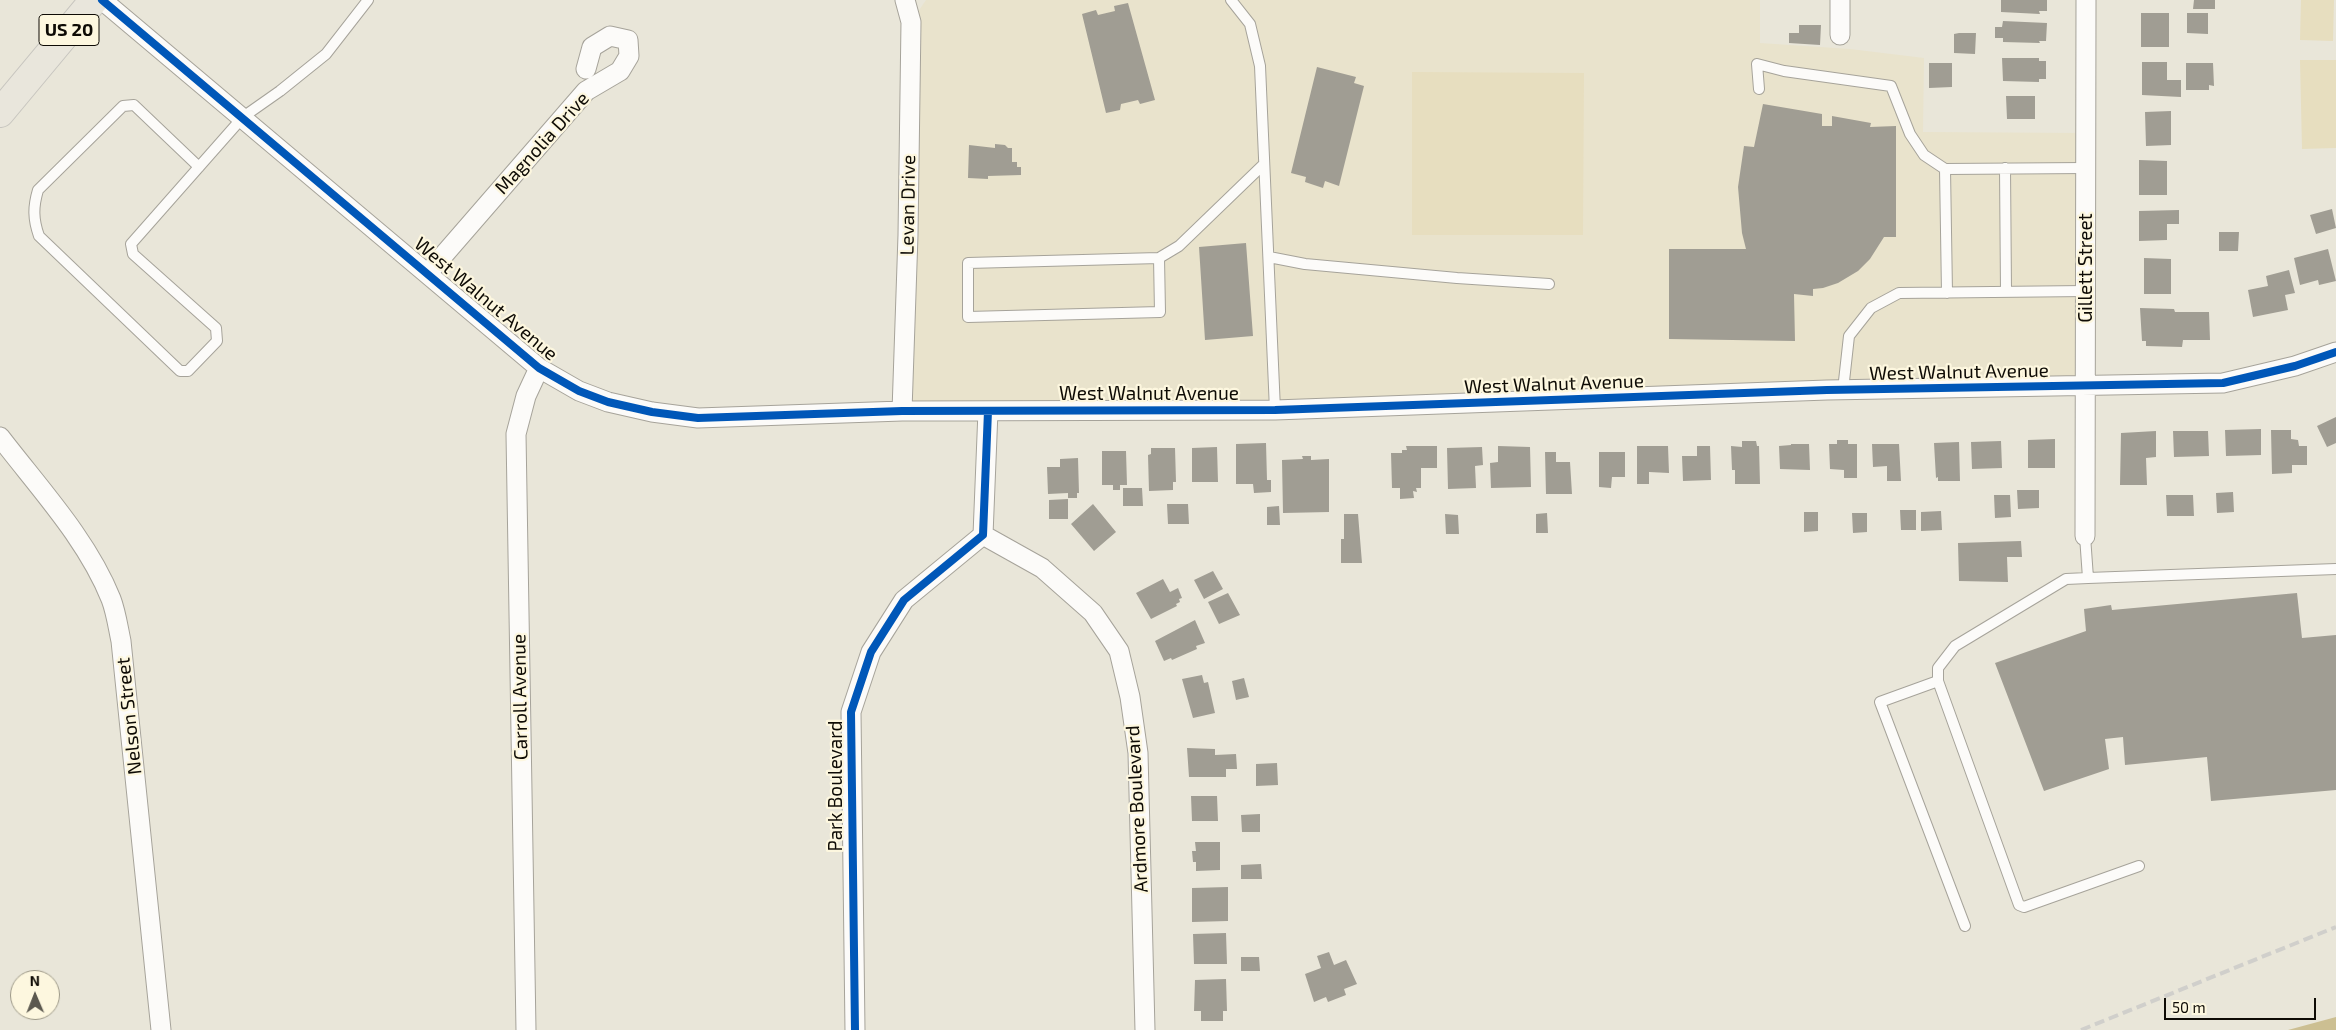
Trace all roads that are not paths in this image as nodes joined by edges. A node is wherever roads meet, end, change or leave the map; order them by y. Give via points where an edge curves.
1 (94, 0) edge
2 (102, 0) edge
3 (368, 0) edge
4 (904, 0) edge
5 (1231, 0) edge
6 (1840, 0) edge
7 (2086, 0) edge
8 (1840, 35) dead end
9 (586, 69) dead end
10 (1759, 89) dead end
11 (0, 113) edge
12 (242, 117) junction
13 (1264, 164) junction
14 (198, 167) junction
15 (1945, 168) junction
16 (2005, 168) junction
17 (2086, 168) junction
18 (1268, 257) junction
19 (1159, 258) junction
20 (428, 272) junction
21 (1549, 284) dead end
22 (2086, 291) junction
23 (2006, 292) junction
24 (1948, 293) junction
25 (2336, 352) edge
26 (539, 368) junction
27 (2086, 386) junction
28 (1843, 390) junction
29 (1275, 410) junction
30 (902, 411) junction
31 (988, 411) junction
32 (0, 437) edge
33 (983, 535) junction
34 (2085, 536) joint
35 (2336, 569) edge
36 (2088, 578) junction
37 (1938, 681) junction
38 (2139, 866) dead end
39 (1965, 926) dead end
40 (161, 1030) edge
41 (526, 1030) edge
42 (854, 1030) edge
43 (1145, 1030) edge

1 - 11 main road, US 20
2 - 12 street, West Walnut Avenue
3 - 12 lane via 326,54
4 - 30 street, Levan Drive via 911,22
5 - 13 lane via 1250,24 1260,66
6 - 8 street
7 - 17 street, Gillett Street
9 - 20 street, Magnolia Drive via 592,47 610,36 628,40 629,56 620,71 586,91
10 - 15 lane via 1757,64 1784,72 1891,86 1924,155
12 - 14 lane
12 - 20 street, West Walnut Avenue
13 - 18 lane
13 - 19 lane via 1178,246
14 - 14 lane via 134,105 123,106 38,190 34,206 39,236 180,371 188,371 217,340 216,328 132,254 131,244
15 - 16 lane
15 - 24 lane
16 - 17 lane
16 - 23 lane
17 - 22 street, Gillett Street
18 - 21 lane via 1305,264
18 - 29 lane
19 - 19 lane via 968,263 968,317 1160,312
20 - 26 street, West Walnut Avenue
22 - 23 lane
22 - 27 street, Gillett Street
23 - 24 lane
24 - 28 lane via 1899,293 1871,308 1849,336
25 - 27 street, West Walnut Avenue via 2295,366 2223,383
26 - 30 street, West Walnut Avenue via 579,391 608,402 698,418
26 - 41 street, Carroll Avenue via 526,396 516,434
27 - 28 street, West Walnut Avenue
27 - 34 street, Gillett Street
28 - 29 street, West Walnut Avenue
29 - 31 street, West Walnut Avenue
30 - 31 street, West Walnut Avenue
31 - 33 street
32 - 40 street, Nelson Street via 89,556 112,602 121,641
33 - 42 street, Park Boulevard via 904,600 871,652 851,712
33 - 43 street, Ardmore Boulevard via 1042,568 1093,613 1119,651 1138,753
34 - 36 lane
35 - 36 lane
36 - 37 lane via 2066,579 1955,646 1938,668
37 - 38 lane via 2019,905 2024,907
37 - 39 lane via 1880,702

